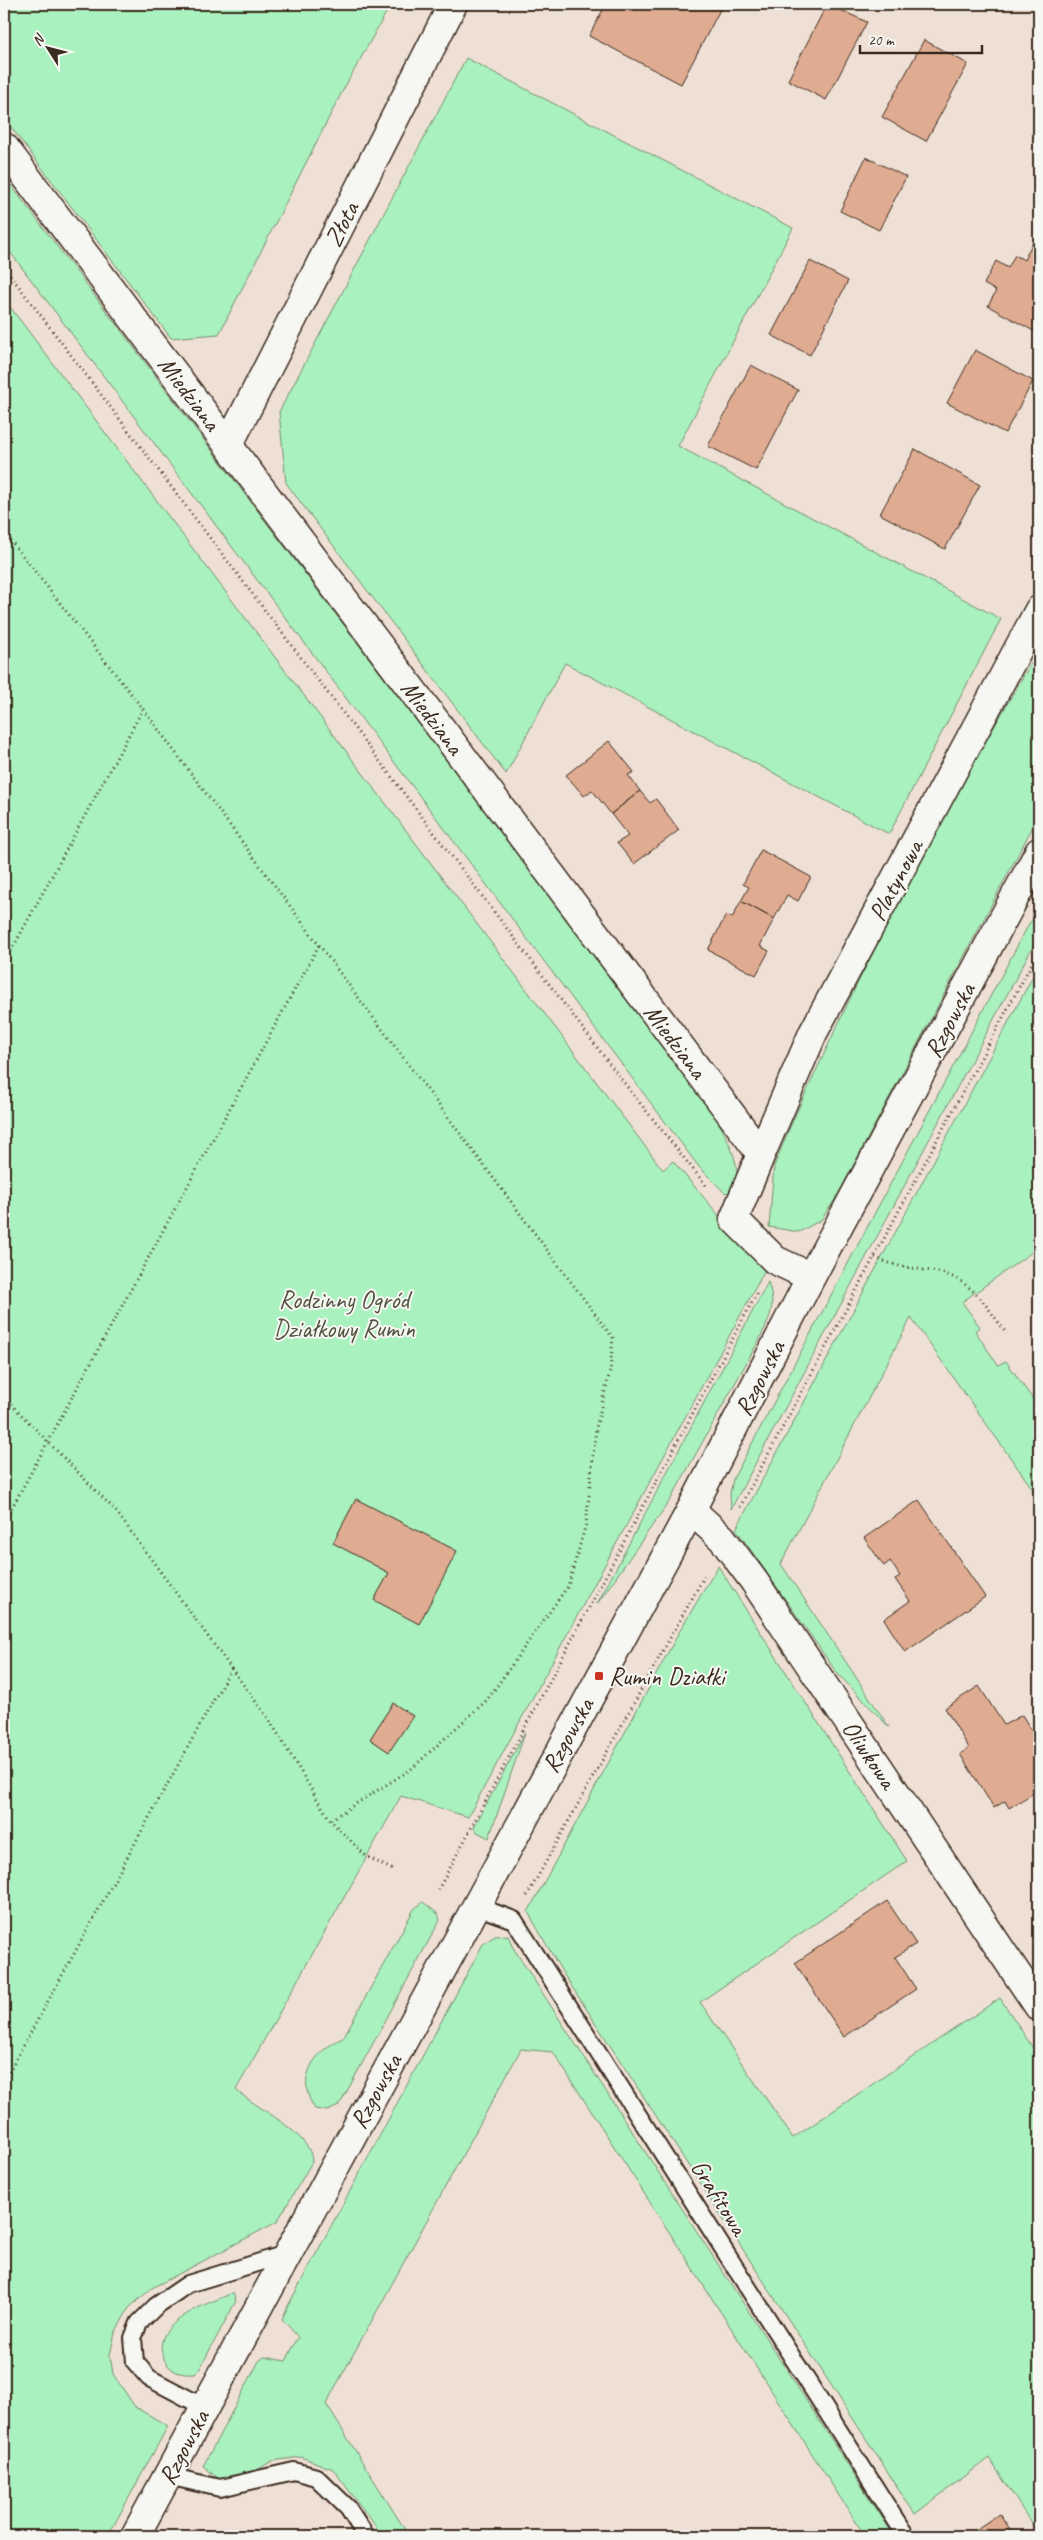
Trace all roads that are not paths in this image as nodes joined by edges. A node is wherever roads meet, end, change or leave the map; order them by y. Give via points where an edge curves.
1 (453, 4) edge
2 (4, 146) edge
3 (229, 444) junction
4 (1039, 610) edge
5 (1039, 854) edge
6 (761, 1154) junction
7 (811, 1277) junction
8 (691, 1510) junction
9 (476, 1906) junction
10 (1039, 2007) edge
11 (286, 2254) junction
12 (204, 2407) junction
13 (168, 2476) junction
14 (135, 2536) edge
15 (366, 2536) edge
16 (906, 2536) edge

1 - 3 street, Złota
2 - 3 street, Miedziana
3 - 6 street, Miedziana
4 - 6 street, Platynowa via 813,1033
5 - 7 street, Rzgowska
6 - 7 street via 734,1219 775,1260
7 - 8 street, Rzgowska
8 - 9 street, Rzgowska
8 - 10 street, Oliwkowa via 722,1538 754,1581
9 - 11 street, Rzgowska
9 - 16 lane, Grafitowa via 514,1920
11 - 12 street, Rzgowska
11 - 12 lane via 188,2284 156,2306 139,2323 133,2338 135,2362 149,2378
12 - 13 street, Rzgowska
13 - 14 street, Rzgowska
13 - 15 lane via 220,2488 294,2471 316,2477 348,2508

